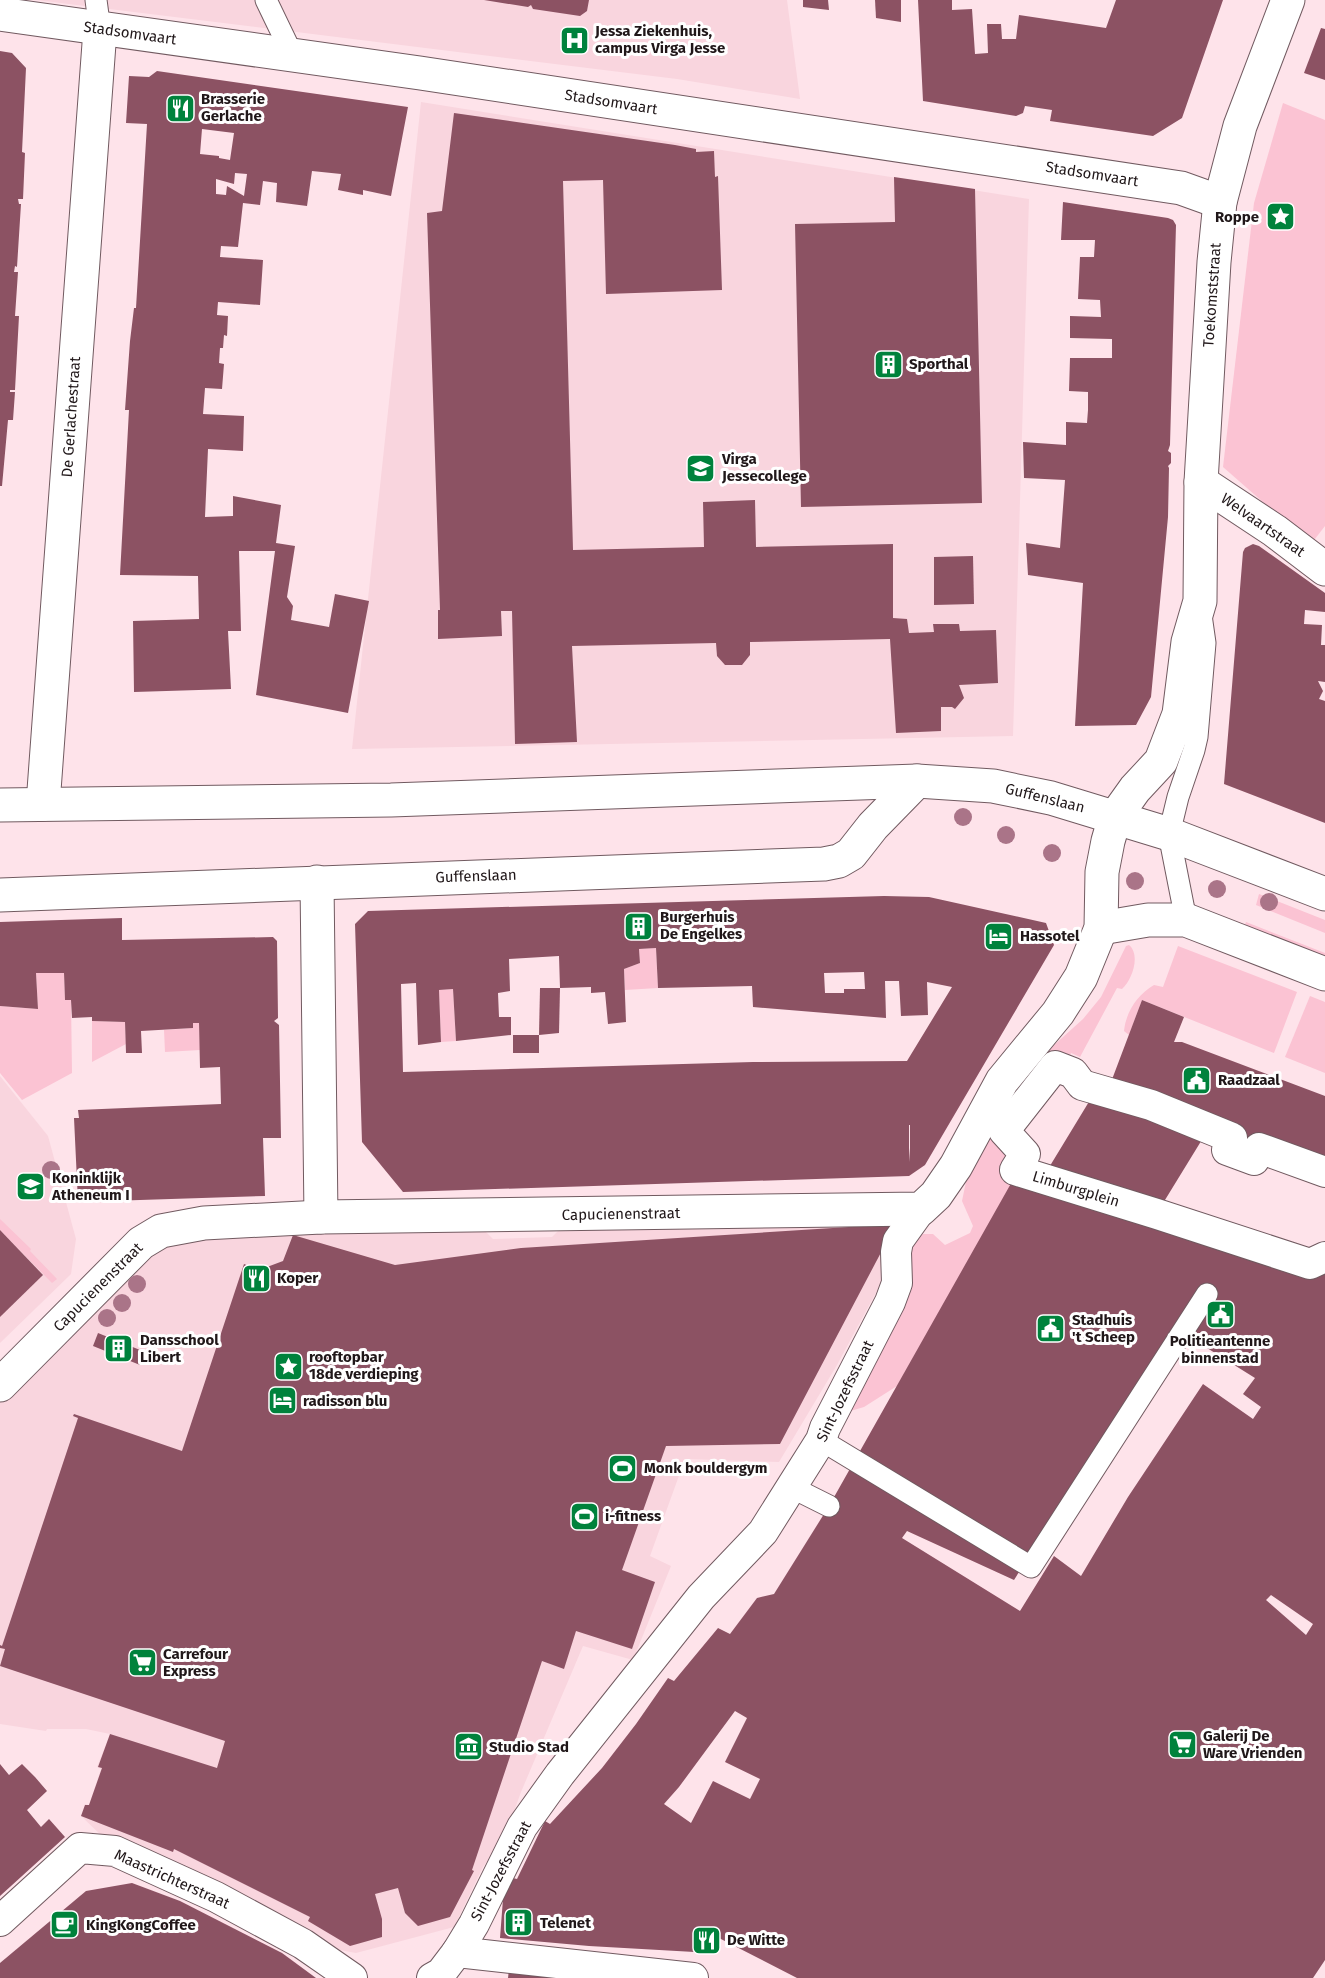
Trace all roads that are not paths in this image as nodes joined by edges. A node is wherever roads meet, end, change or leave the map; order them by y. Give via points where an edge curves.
1 (266, 0) edge
2 (1288, 0) edge
3 (0, 14) edge
4 (98, 15) edge
5 (293, 56) junction
6 (1220, 202) junction
7 (1201, 482) junction
8 (1325, 569) edge
9 (1200, 601) junction
10 (917, 781) junction
11 (43, 804) junction
12 (0, 805) edge
13 (1115, 817) junction
14 (1170, 834) junction
15 (317, 882) junction
16 (1325, 894) edge
17 (0, 895) edge
18 (1186, 920) junction
19 (1101, 928) junction
20 (1325, 974) edge
21 (1325, 1172) edge
22 (921, 1209) junction
23 (321, 1217) junction
24 (1325, 1257) edge
25 (1207, 1294) dead end
26 (0, 1385) edge
27 (821, 1440) junction
28 (791, 1487) junction
29 (829, 1506) dead end
30 (0, 1921) edge
31 (457, 1952) junction
32 (352, 1978) edge
33 (432, 1978) edge
34 (693, 1978) edge

1 - 5 lane
2 - 6 street, Toekomststraat via 1239,126
3 - 4 street, Stadsomvaart
4 - 5 street, Stadsomvaart
4 - 11 street, De Gerlachestraat
5 - 6 street, Stadsomvaart via 1181,188
6 - 7 street, Toekomststraat
7 - 8 street, Welvaartstraat
7 - 9 street, Toekomststraat
9 - 13 street, Toekomststraat via 1188,642 1179,714 1172,735 1161,761
9 - 14 lane, Toekomststraat via 1205,643 1197,737
10 - 11 street, Guffenslaan via 391,800
10 - 13 street, Guffenslaan via 993,786
10 - 15 street, Guffenslaan via 851,854 824,864
11 - 12 street, Guffenslaan
13 - 14 street, Guffenslaan
13 - 19 street, Sint-Jozefsstraat via 1102,872
14 - 16 street, Guffenslaan
14 - 18 lane
15 - 17 street, Guffenslaan
15 - 23 street
18 - 19 street via 1148,920
18 - 20 street
19 - 22 street, Sint-Jozefsstraat via 1081,976 1058,1013 1002,1081 956,1166
21 - 24 street, Limburgplein via 1259,1148 1254,1160 1227,1150 1232,1138 1151,1105 1082,1085 1073,1073 1055,1066 1004,1131 1025,1154 1015,1170 1244,1238 1310,1264
22 - 23 street, Capucienenstraat
22 - 27 street, Sint-Jozefsstraat via 898,1241 897,1282 890,1302
23 - 26 street, Capucienenstraat via 204,1223 161,1231 141,1243
25 - 27 lane via 1031,1567
27 - 28 street, Sint-Jozefsstraat
28 - 29 lane
28 - 31 street, Sint-Jozefsstraat via 763,1532 701,1597 560,1774 522,1827
30 - 32 street, Maastrichterstraat via 80,1848 115,1851 216,1897 303,1944
31 - 33 street via 441,1973
31 - 34 street

